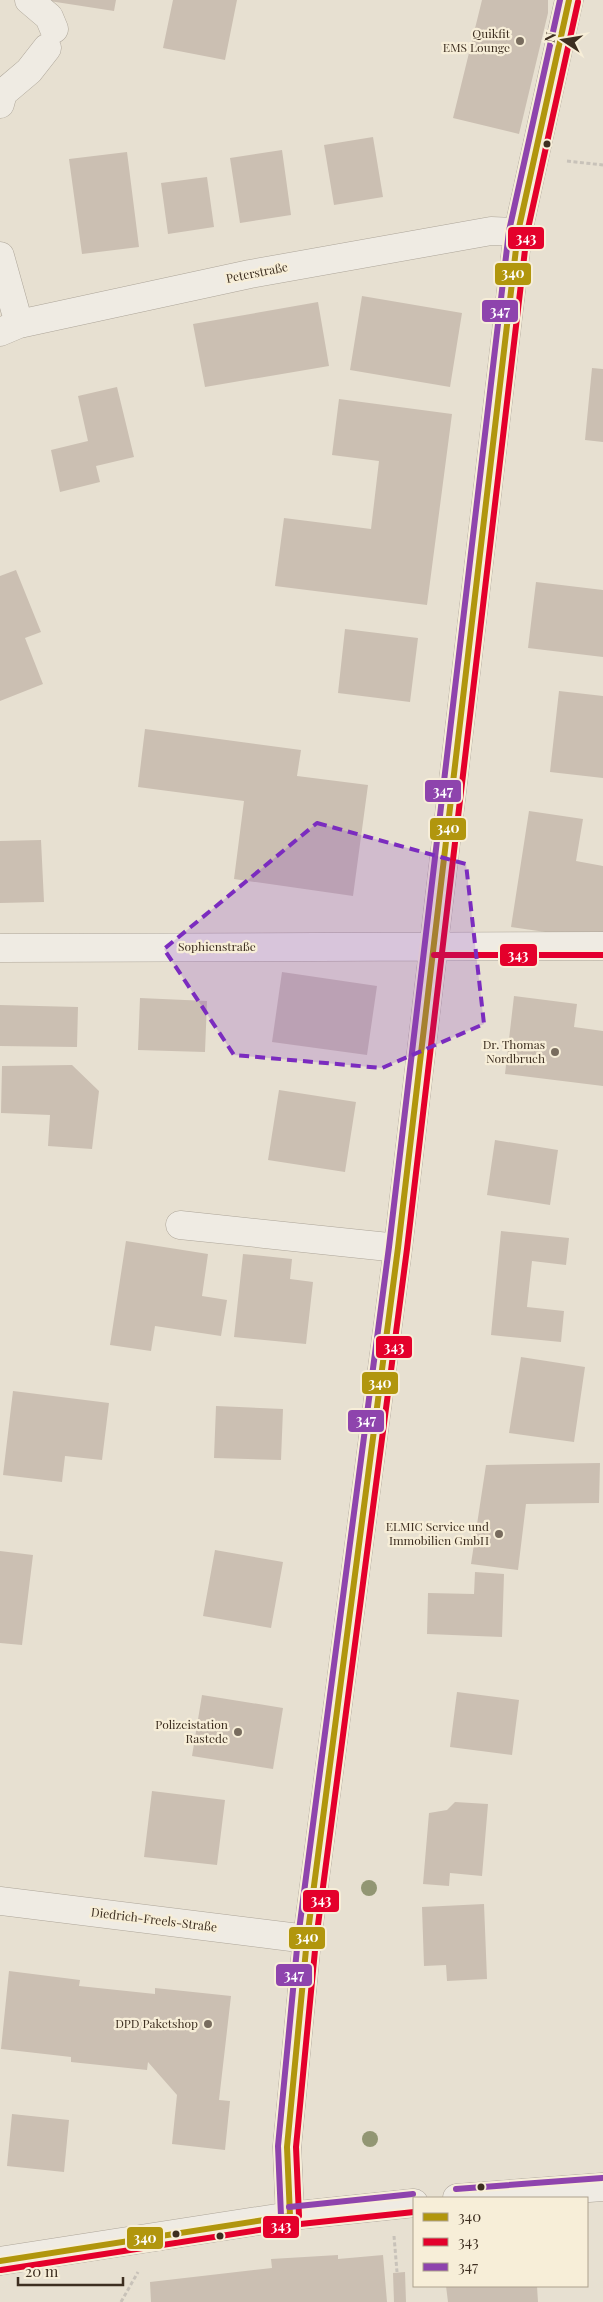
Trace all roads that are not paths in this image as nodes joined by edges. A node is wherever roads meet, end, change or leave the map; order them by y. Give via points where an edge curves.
1 (28, 0) edge
2 (569, 0) edge
3 (0, 104) edge
4 (518, 232) junction
5 (0, 256) edge
6 (9, 328) edge
7 (434, 946) junction
8 (603, 946) edge
9 (0, 948) edge
10 (180, 1225) dead end
11 (398, 1248) junction
12 (0, 1901) edge
13 (307, 1938) junction
14 (603, 2187) edge
15 (469, 2197) edge
16 (413, 2203) edge
17 (290, 2216) junction
18 (0, 2261) edge

1 - 3 street via 49,16 51,38 29,71 3,93
2 - 4 street
4 - 6 street, Peterstraße via 491,231 250,274
4 - 7 street
5 - 6 street
7 - 8 street, Sophienstraße
7 - 9 street, Sophienstraße
7 - 11 street
10 - 11 street
11 - 13 street
12 - 13 street, Diedrich-Freels-Straße
13 - 17 street via 287,2147
14 - 15 street
16 - 17 street
17 - 18 street

